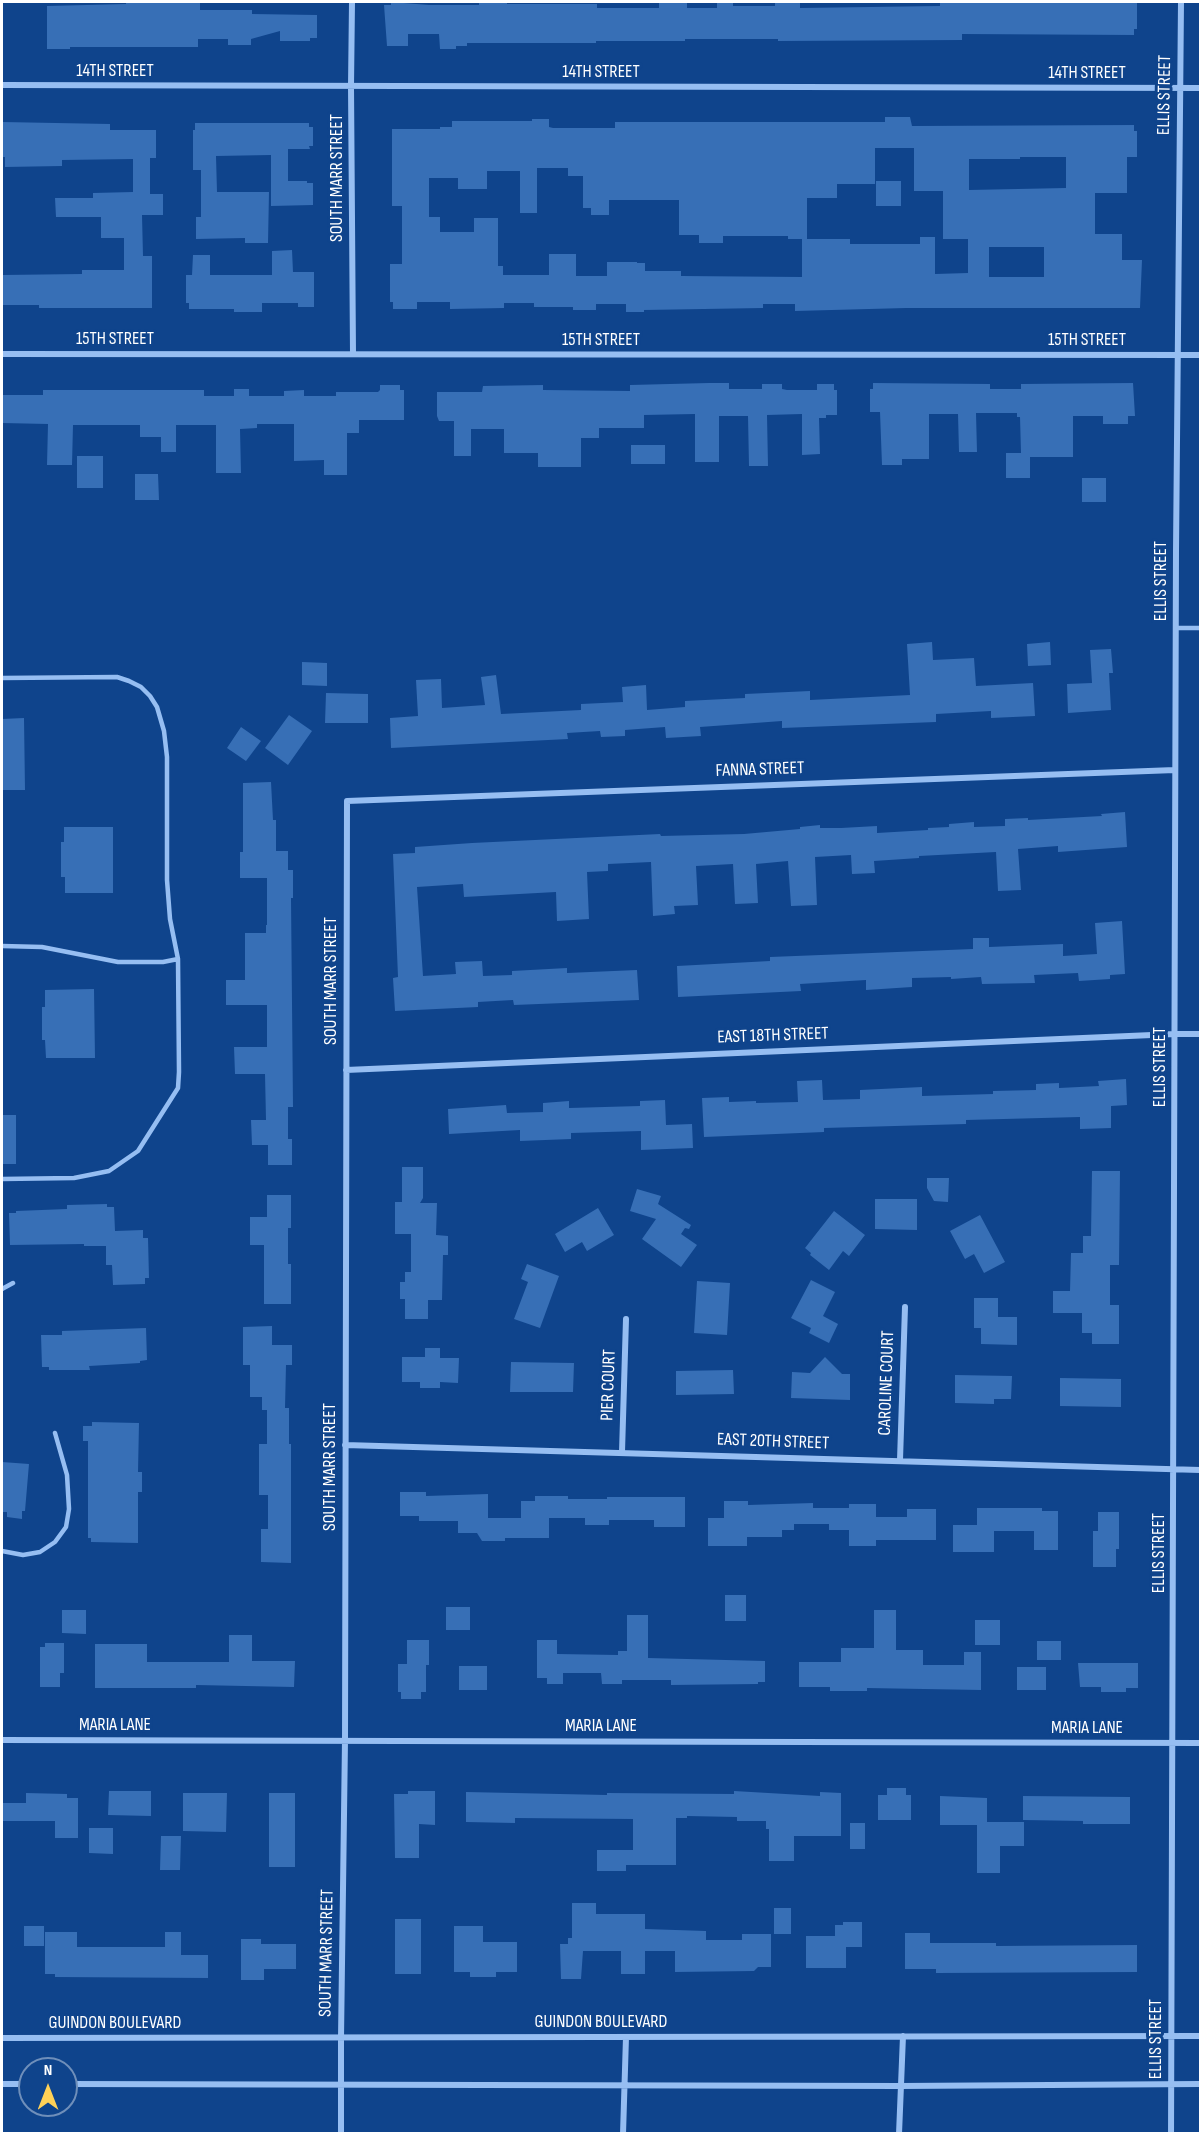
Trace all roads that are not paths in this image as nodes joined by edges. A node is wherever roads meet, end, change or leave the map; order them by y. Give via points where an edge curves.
1 (352, 2) edge
2 (1181, 2) edge
3 (2, 86) edge
4 (351, 86) junction
5 (1181, 88) junction
6 (1200, 88) edge
7 (2, 354) edge
8 (353, 354) junction
9 (1178, 355) junction
10 (1200, 355) edge
11 (1176, 628) junction
12 (1200, 628) edge
13 (2, 678) edge
14 (1175, 770) junction
15 (346, 801) joint
16 (2, 946) edge
17 (178, 959) junction
18 (1175, 1034) junction
19 (1200, 1034) edge
20 (346, 1070) junction
21 (2, 1179) edge
22 (13, 1283) dead end
23 (2, 1289) edge
24 (904, 1307) dead end
25 (626, 1319) dead end
26 (55, 1433) dead end
27 (345, 1445) junction
28 (622, 1452) junction
29 (900, 1460) junction
30 (1174, 1468) junction
31 (1200, 1470) edge
32 (2, 1551) edge
33 (2, 1740) edge
34 (345, 1740) junction
35 (1173, 1743) junction
36 (1200, 1743) edge
37 (903, 2036) junction
38 (1171, 2036) junction
39 (1200, 2036) edge
40 (626, 2037) junction
41 (2, 2038) edge
42 (341, 2038) junction
43 (2, 2084) edge
44 (18, 2084) edge
45 (78, 2084) edge
46 (341, 2084) junction
47 (624, 2084) junction
48 (1171, 2084) junction
49 (1200, 2084) edge
50 (900, 2086) junction
51 (341, 2133) edge
52 (623, 2133) edge
53 (899, 2133) edge
54 (1171, 2133) edge

1 - 4 street, SOUTH MARR STREET
2 - 5 street, ELLIS STREET
3 - 4 street, 14TH STREET
4 - 5 street, 14TH STREET
4 - 8 street, SOUTH MARR STREET
5 - 6 street, 14TH STREET
5 - 9 street, ELLIS STREET
7 - 8 street, 15TH STREET
8 - 9 street, 15TH STREET
9 - 10 street, 15TH STREET
9 - 11 street, ELLIS STREET
11 - 12 lane
11 - 14 street, ELLIS STREET
13 - 17 lane via 117,677 135,683 154,701 163,725 167,757 167,880
14 - 15 street, FANNA STREET
14 - 18 street, ELLIS STREET
15 - 20 street, SOUTH MARR STREET
16 - 17 lane via 42,947 118,962
17 - 21 lane via 178,1088 138,1151 109,1171 74,1178
18 - 19 street, EAST 18TH STREET
18 - 20 street, EAST 18TH STREET
18 - 30 street, ELLIS STREET
20 - 27 street, SOUTH MARR STREET
22 - 23 lane
24 - 29 street, CAROLINE COURT
25 - 28 street, PIER COURT
26 - 32 lane via 68,1475 66,1527 56,1542 40,1552 22,1555
27 - 28 street, EAST 20TH STREET
27 - 34 street, SOUTH MARR STREET
28 - 29 street, EAST 20TH STREET
29 - 30 street, EAST 20TH STREET
30 - 31 street, EAST 20TH STREET
30 - 35 street, ELLIS STREET
33 - 34 street, MARIA LANE
34 - 35 street, MARIA LANE
34 - 42 street, SOUTH MARR STREET
35 - 36 street, MARIA LANE
35 - 38 street, ELLIS STREET
37 - 38 street, GUINDON BOULEVARD
37 - 40 street, GUINDON BOULEVARD
37 - 50 street
38 - 39 street, GUINDON BOULEVARD
38 - 48 street, ELLIS STREET
40 - 42 street, GUINDON BOULEVARD
40 - 47 street
41 - 42 street, GUINDON BOULEVARD
42 - 46 street, SOUTH MARR STREET
43 - 44 street
45 - 46 street
46 - 47 street
46 - 51 street, SOUTH MARR STREET
47 - 50 street
47 - 52 street
48 - 49 street
48 - 50 street
48 - 54 street, ELLIS STREET
50 - 53 street

